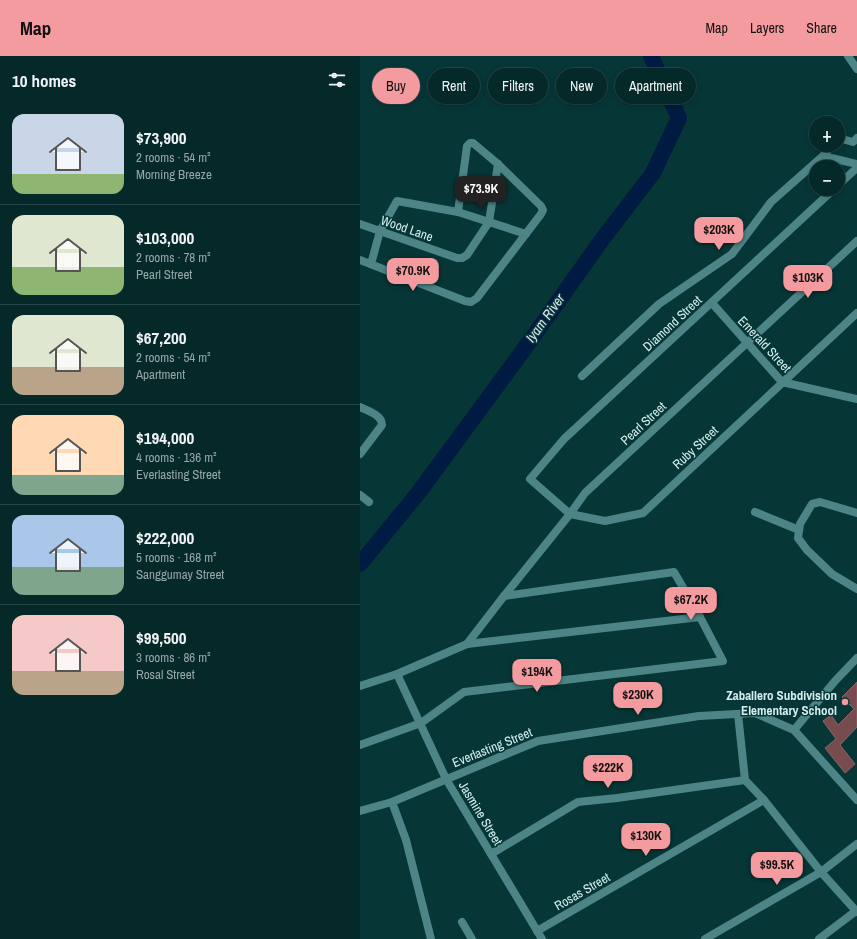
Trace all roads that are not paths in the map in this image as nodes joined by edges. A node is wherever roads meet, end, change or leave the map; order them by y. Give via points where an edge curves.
1 (848, 56) edge
2 (857, 69) edge
3 (857, 138) edge
4 (845, 140) edge
5 (826, 152) edge
6 (823, 156) junction
7 (498, 164) junction
8 (857, 164) edge
9 (857, 168) edge
10 (845, 179) edge
11 (827, 196) edge
12 (458, 212) junction
13 (489, 222) junction
14 (360, 224) edge
15 (380, 231) junction
16 (526, 234) junction
17 (857, 241) edge
18 (360, 260) edge
19 (371, 264) junction
20 (712, 303) junction
21 (857, 313) edge
22 (746, 343) junction
23 (582, 376) dead end
24 (782, 382) junction
25 (857, 398) edge
26 (360, 407) edge
27 (361, 450) edge
28 (530, 479) joint
29 (360, 495) edge
30 (369, 502) dead end
31 (755, 512) dead end
32 (857, 513) edge
33 (570, 514) junction
34 (799, 530) junction
35 (857, 589) edge
36 (504, 596) junction
37 (700, 617) junction
38 (467, 644) junction
39 (857, 658) edge
40 (397, 674) junction
41 (360, 686) edge
42 (738, 714) junction
43 (421, 723) junction
44 (794, 730) junction
45 (360, 745) edge
46 (446, 779) junction
47 (746, 780) junction
48 (764, 800) junction
49 (857, 800) edge
50 (392, 802) junction
51 (360, 811) edge
52 (857, 844) edge
53 (491, 854) junction
54 (821, 872) junction
55 (857, 912) edge
56 (462, 922) dead end
57 (537, 931) junction
58 (431, 939) edge
59 (472, 939) edge
60 (542, 939) edge
61 (705, 939) edge
62 (819, 939) edge

1 - 2 street
3 - 4 street via 853,142
5 - 6 street
6 - 8 street
6 - 23 street via 771,202 732,254 659,304
7 - 12 street via 473,143 467,146
7 - 13 street, Wood Lane
7 - 16 street via 543,210
9 - 10 street
11 - 20 street, Diamond Street
12 - 13 street
12 - 15 street via 397,201
13 - 15 street, Wood Lane via 467,255 462,258
13 - 16 street
14 - 15 street, Wood Lane
15 - 19 street
16 - 19 street via 477,298 471,302
17 - 22 street, Pearl Street
18 - 19 street
20 - 22 street, Emerald Street
20 - 28 street, Diamond Street via 564,439
21 - 24 street, Ruby Street
22 - 24 street, Emerald Street
22 - 33 street, Pearl Street via 585,493
24 - 25 street, Emerald Street
24 - 33 street, Ruby Street via 643,513 605,521
26 - 27 street via 382,421 382,425
28 - 33 street, Ruby Street
29 - 30 street
31 - 34 street
32 - 34 street via 820,502 812,504
33 - 36 street, Pearl Street
34 - 35 street via 798,538 807,550 832,574
36 - 37 street via 674,572
36 - 38 street, Pearl Street
37 - 38 street
37 - 43 street via 723,661 464,692
38 - 40 street
39 - 44 street
40 - 41 street
40 - 43 street, Jasmine Street
42 - 44 street, Everlasting Street via 755,713
42 - 46 street, Everlasting Street via 699,716 538,741
42 - 47 street
43 - 45 street
43 - 46 street, Jasmine Street
44 - 49 street, Everlasting Street
46 - 50 street, Everlasting Street
46 - 53 street, Jasmine Street
47 - 48 street
47 - 53 street via 578,802
48 - 54 street
48 - 57 street, Rosas Street
50 - 51 street, Everlasting Street
50 - 58 street via 406,840
52 - 54 street
53 - 57 street, Jasmine Street
54 - 55 street
54 - 61 street
55 - 62 street
56 - 59 street
57 - 60 street, Jasmine Street

